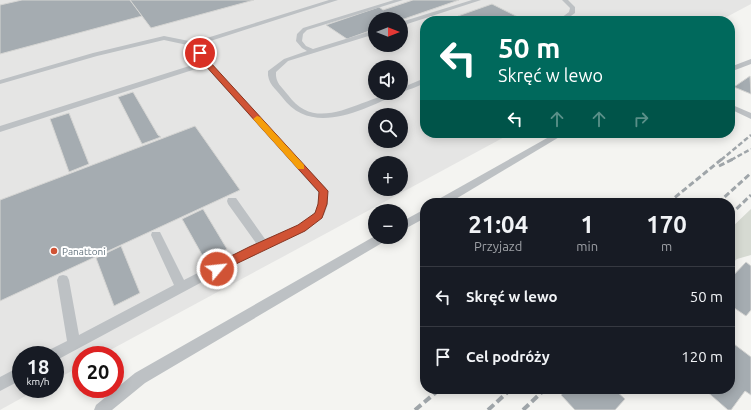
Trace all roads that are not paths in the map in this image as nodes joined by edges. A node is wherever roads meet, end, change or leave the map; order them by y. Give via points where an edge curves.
1 (335, 0) edge
2 (400, 0) edge
3 (478, 0) edge
4 (565, 0) edge
5 (427, 16) edge
6 (568, 16) edge
7 (420, 18) edge
8 (408, 22) edge
9 (368, 34) edge
10 (194, 44) junction
11 (313, 52) junction
12 (751, 61) edge
13 (206, 63) junction
14 (735, 68) edge
15 (0, 82) edge
16 (420, 82) edge
17 (408, 88) edge
18 (380, 100) edge
19 (735, 108) edge
20 (751, 116) edge
21 (0, 129) edge
22 (553, 138) edge
23 (450, 198) edge
24 (232, 200) dead end
25 (420, 215) edge
26 (408, 222) edge
27 (156, 235) dead end
28 (371, 244) edge
29 (263, 245) junction
30 (64, 280) dead end
31 (181, 287) junction
32 (74, 344) junction
33 (64, 350) edge
34 (12, 378) edge
35 (0, 384) edge
36 (101, 410) edge

1 - 10 lane
2 - 11 lane via 305,29 300,34 299,41
3 - 5 lane
4 - 6 lane via 573,8 572,13
7 - 8 lane
9 - 11 lane
10 - 13 lane
10 - 15 lane via 164,38 95,54
11 - 18 lane via 286,60 272,71 273,83 294,106 305,112 338,114 357,110
12 - 14 lane
13 - 21 lane
13 - 29 lane via 323,191 323,204 319,215 301,228
16 - 17 lane
19 - 20 lane
22 - 23 lane
24 - 29 lane
25 - 26 lane
27 - 31 lane
28 - 36 lane via 140,378
29 - 31 lane
30 - 32 lane
31 - 32 lane
32 - 33 lane
34 - 35 lane

